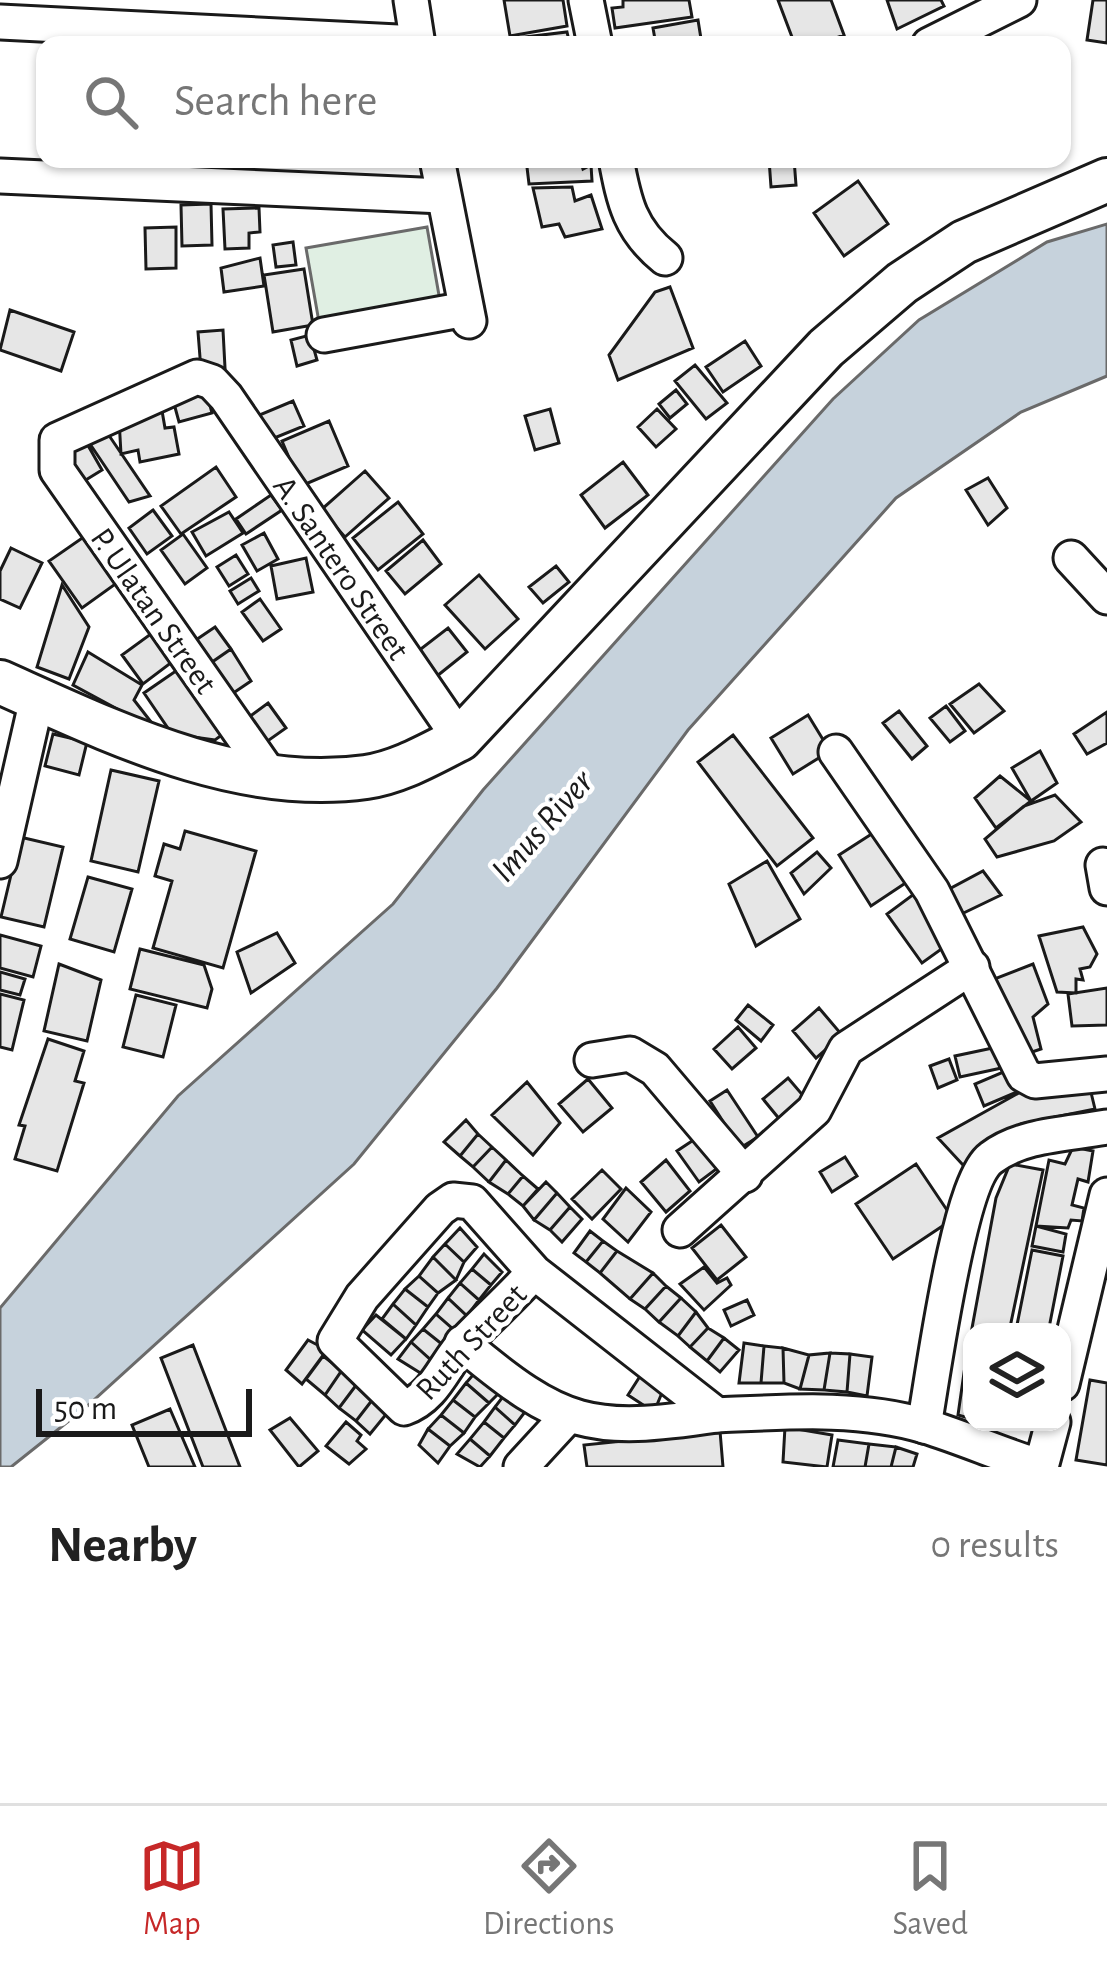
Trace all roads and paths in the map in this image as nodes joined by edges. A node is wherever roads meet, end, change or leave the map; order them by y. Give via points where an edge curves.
1 (411, 0) edge
2 (586, 0) edge
3 (1019, 0) edge
4 (0, 22) edge
5 (266, 36) edge
6 (417, 36) edge
7 (593, 36) edge
8 (946, 36) edge
9 (438, 168) edge
10 (618, 168) edge
11 (0, 176) edge
12 (1107, 180) edge
13 (443, 196) junction
14 (665, 258) dead end
15 (324, 335) dead end
16 (226, 397) joint
17 (1071, 558) dead end
18 (1107, 597) edge
19 (19, 690) edge
20 (460, 739) junction
21 (836, 752) dead end
22 (270, 775) junction
23 (0, 861) edge
24 (972, 968) junction
25 (592, 1060) dead end
26 (1107, 1074) edge
27 (1107, 1127) edge
28 (745, 1175) junction
29 (1107, 1195) edge
30 (680, 1230) dead end
31 (1101, 1257) edge
32 (534, 1272) junction
33 (463, 1343) junction
34 (1071, 1355) edge
35 (717, 1415) junction
36 (567, 1417) junction
37 (924, 1426) junction
38 (1051, 1431) edge
39 (520, 1467) edge

1 - 6 street
2 - 7 street
3 - 8 street
4 - 5 street
9 - 13 street
10 - 14 street via 632,222
11 - 13 street
12 - 20 main road via 964,242 826,348
13 - 15 street via 467,315
16 - 20 street, A. Santero Street
16 - 22 street, P. Ulatan Street via 197,377 57,440 57,470
17 - 18 street
19 - 22 main road via 178,756
19 - 23 street
20 - 22 main road via 364,778
21 - 24 street via 920,871
24 - 26 street via 1024,1075 1035,1081
24 - 28 street via 846,1048 814,1110
25 - 28 street via 630,1054 655,1069
27 - 37 street via 1027,1140 988,1159 966,1200
28 - 30 street
29 - 31 street
31 - 34 street
32 - 33 street, Ruth Street
32 - 33 street, Ruth Street via 472,1202 453,1200 362,1298 334,1341 404,1408 437,1384
32 - 35 street
33 - 36 street
35 - 36 street via 632,1428
35 - 37 street via 800,1412
36 - 39 street
37 - 38 street via 1041,1467

